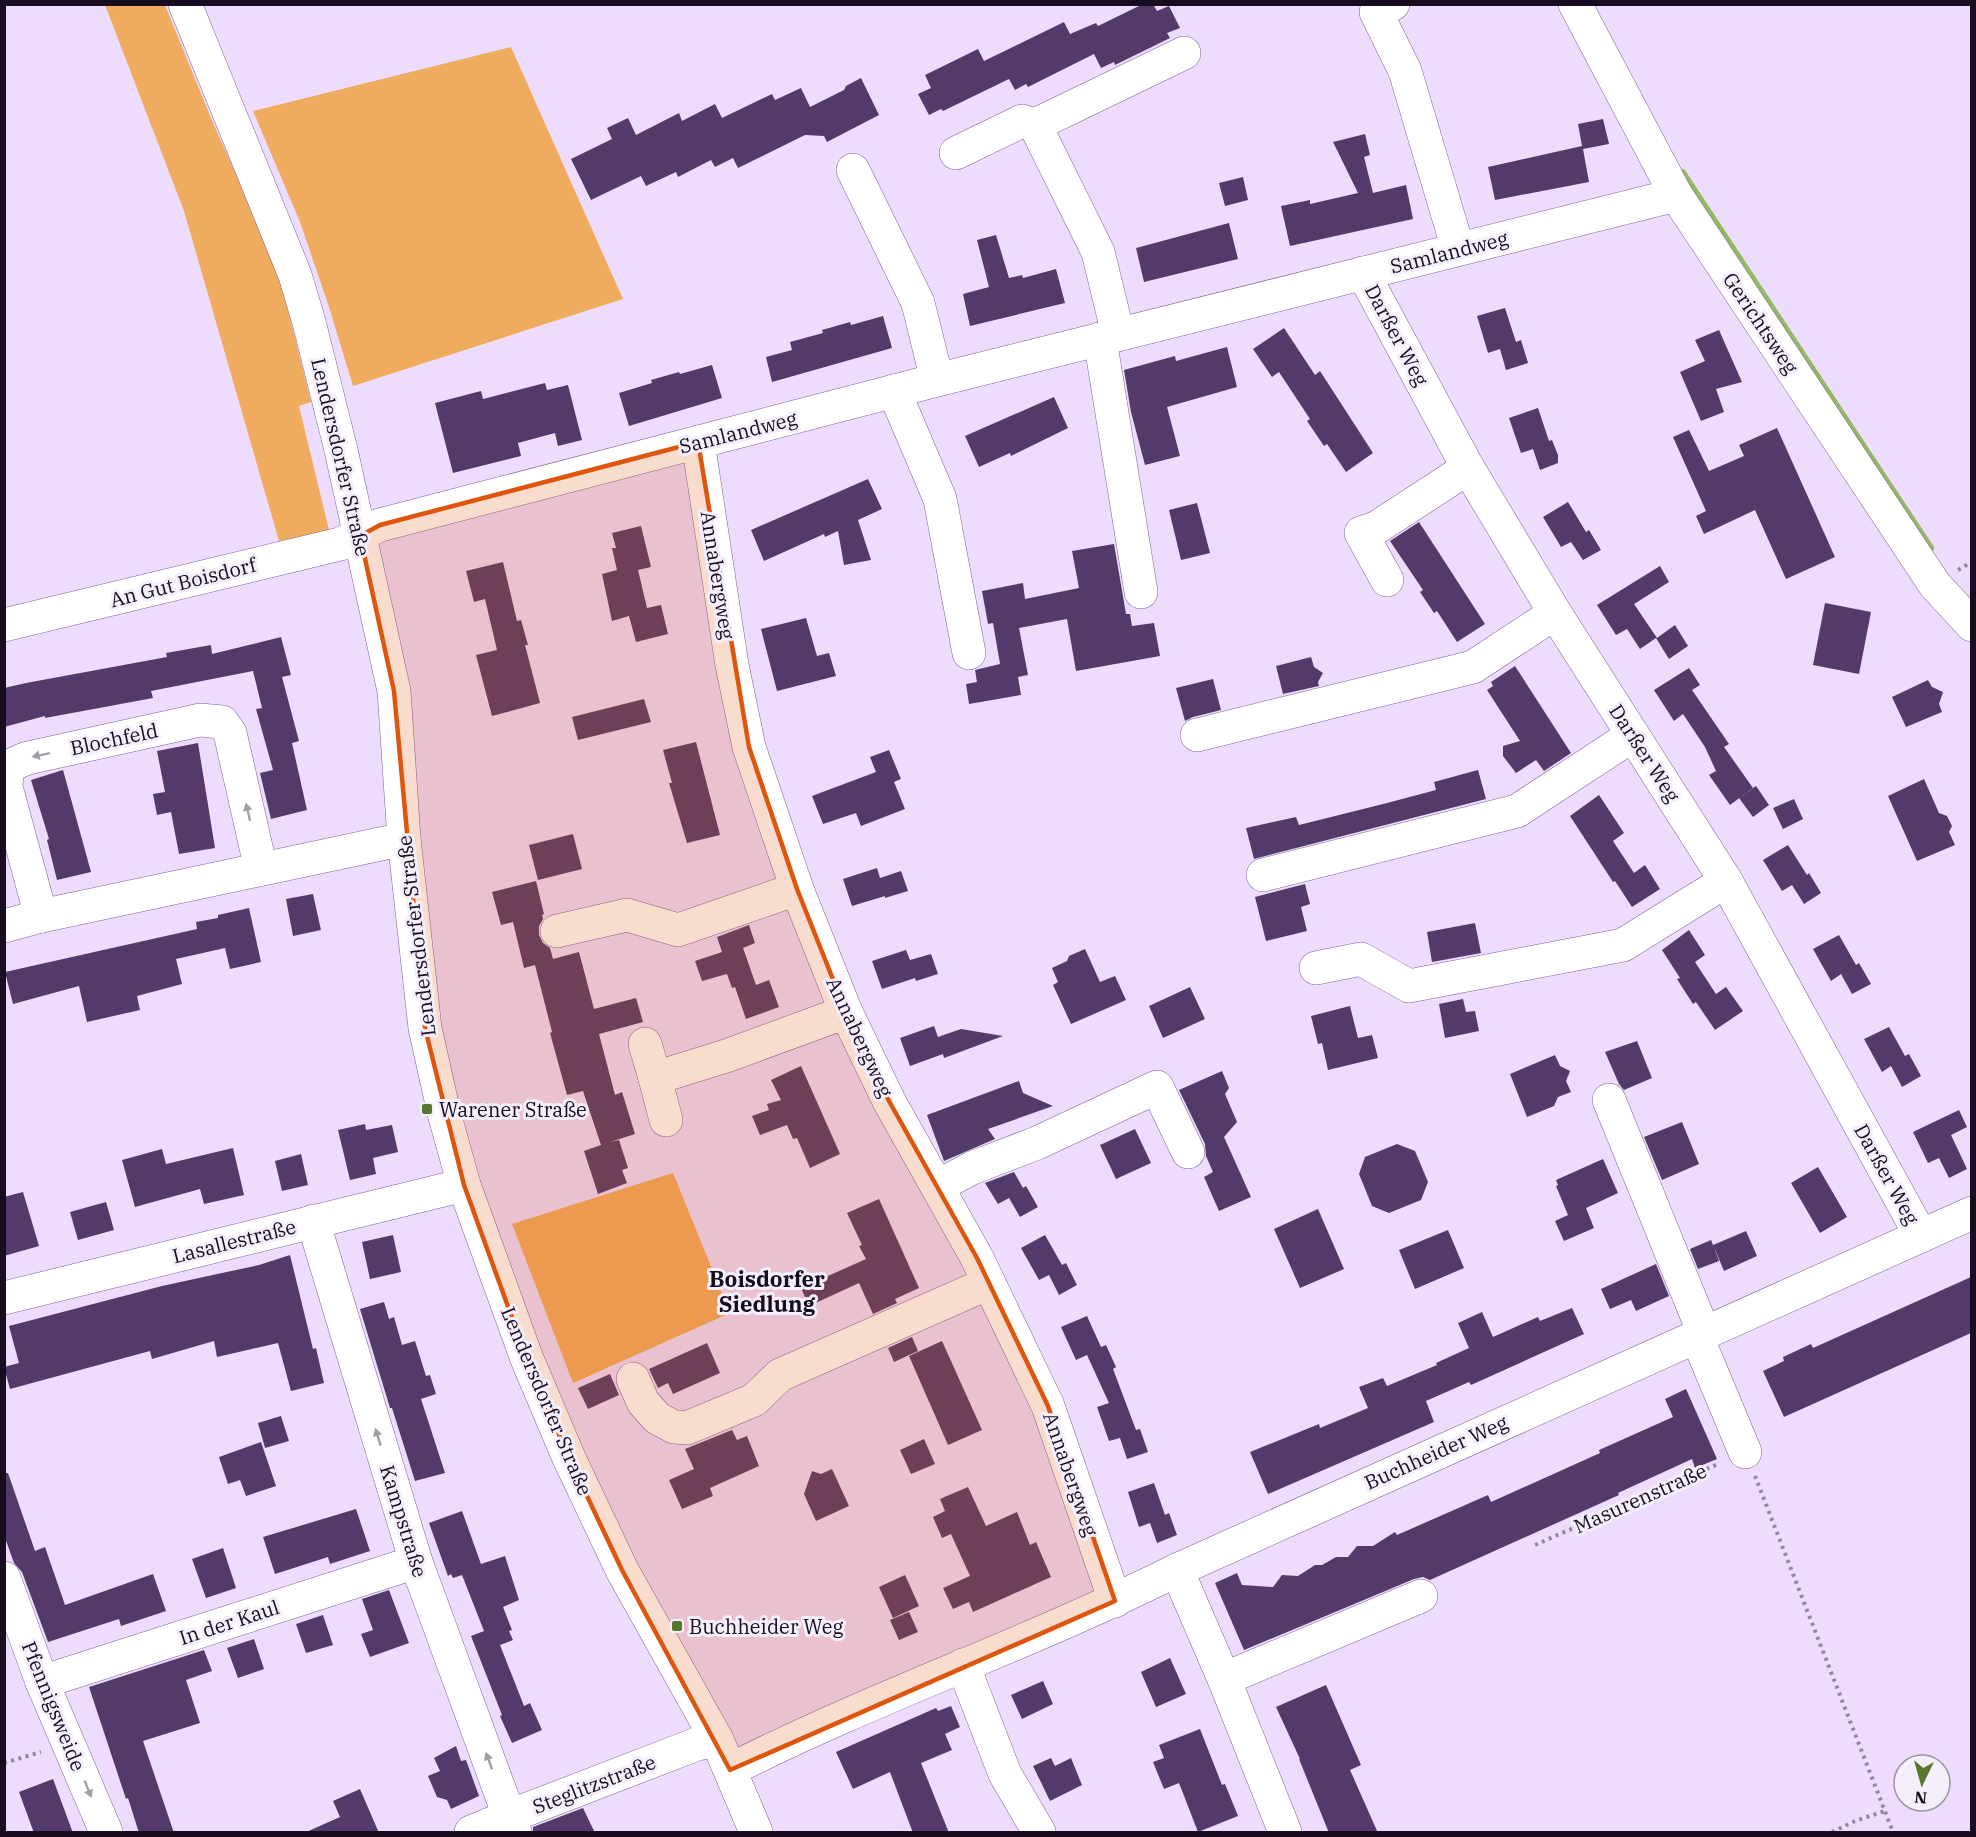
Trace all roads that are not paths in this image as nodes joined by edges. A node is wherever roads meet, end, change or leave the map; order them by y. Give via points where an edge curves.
1 (185, 4) edge
2 (1392, 4) edge
3 (1575, 4) edge
4 (1184, 53) dead end
5 (1035, 125) junction
6 (956, 153) dead end
7 (853, 170) dead end
8 (1676, 195) junction
9 (1458, 249) junction
10 (1363, 273) junction
11 (1109, 336) junction
12 (937, 380) junction
13 (894, 391) junction
14 (698, 442) junction
15 (1468, 468) junction
16 (360, 536) junction
17 (1387, 580) dead end
18 (1141, 592) dead end
19 (1555, 613) junction
20 (4, 625) edge
21 (1971, 625) edge
22 (969, 653) dead end
23 (1197, 735) dead end
24 (1633, 735) junction
25 (404, 839) junction
26 (261, 869) junction
27 (1263, 875) dead end
28 (1726, 881) junction
29 (797, 889) junction
30 (41, 916) junction
31 (4, 926) edge
32 (557, 931) dead end
33 (1316, 968) dead end
34 (846, 1011) junction
35 (645, 1044) dead end
36 (655, 1078) junction
37 (1610, 1100) dead end
38 (666, 1120) dead end
39 (1188, 1152) dead end
40 (464, 1185) junction
41 (938, 1186) junction
42 (1971, 1213) edge
43 (313, 1221) junction
44 (1921, 1236) junction
45 (989, 1282) junction
46 (4, 1298) edge
47 (1700, 1335) junction
48 (633, 1379) dead end
49 (1745, 1452) road end
50 (416, 1562) junction
51 (1177, 1570) junction
52 (4, 1578) edge
53 (1421, 1596) dead end
54 (1115, 1601) junction
55 (963, 1665) junction
56 (1224, 1679) junction
57 (42, 1682) junction
58 (717, 1740) junction
59 (730, 1770) junction
60 (513, 1824) edge
61 (106, 1833) edge
62 (471, 1833) edge
63 (756, 1833) edge
64 (1039, 1833) edge
65 (1285, 1833) edge

1 - 16 street, Lendersdorfer Straße via 295,275
2 - 9 street via 1376,12 1405,71
3 - 8 street, Gerichtsweg
4 - 5 street
5 - 6 street via 1022,121
5 - 11 street via 1098,252
7 - 12 street via 918,303
8 - 9 street, Samlandweg
8 - 21 street, Gerichtsweg via 1935,585
9 - 10 street, Samlandweg
10 - 11 street, Samlandweg
10 - 15 street, Darßer Weg
11 - 12 street, Samlandweg
11 - 18 street
12 - 13 street, Samlandweg
13 - 14 street, Samlandweg
13 - 22 street via 940,499
14 - 16 street, Samlandweg via 380,525
14 - 29 street, Annabergweg via 732,665 749,747
15 - 17 street via 1376,528 1361,533
15 - 19 street, Darßer Weg
16 - 20 street, An Gut Boisdorf
16 - 25 street, Lendersdorfer Straße via 394,691
19 - 23 street via 1473,667
19 - 24 street, Darßer Weg
24 - 27 street via 1517,811
24 - 28 street, Darßer Weg
25 - 26 street
25 - 40 street, Lendersdorfer Straße via 425,1028
26 - 30 street
26 -> 30 street, Blochfeld via 230,733 222,722 189,723 28,758 9,767 6,787
28 - 33 street via 1623,945 1410,986 1361,959
28 - 44 street, Darßer Weg
29 - 32 street via 678,930 627,915
29 - 34 street, Annabergweg
30 - 31 street
34 - 36 street
34 - 41 street, Annabergweg via 889,1101
35 - 36 street
36 - 38 street
37 - 47 street
39 - 41 street via 1157,1087
40 - 43 street, Lasallestraße
40 - 58 street, Lendersdorfer Straße via 527,1359 569,1458 622,1570
41 - 45 street, Annabergweg
42 - 44 street, Buchheider Weg
43 - 46 street, Lasallestraße
50 -> 43 street, Kampstraße
44 - 47 street, Buchheider Weg
45 - 48 street via 780,1375 754,1400 687,1428 674,1427 657,1418 643,1402
45 - 54 street, Annabergweg via 1050,1411
47 - 49 street
47 - 51 street, Buchheider Weg
50 - 57 street, In der Kaul
60 -> 50 street, Kampstraße
51 - 54 street, Buchheider Weg
51 - 56 street
52 - 57 street, Pfennigsweide
53 - 56 street
54 - 55 street, Buchheider Weg
55 - 59 street, Buchheider Weg
55 - 64 street via 1005,1774
56 - 65 street
57 -> 61 street, Pfennigsweide
58 - 59 street, Lendersdorfer Straße
58 - 60 street, Steglitzstraße via 697,1744
59 - 63 street, Lendersdorfer Straße
60 - 62 street, Steglitzstraße

